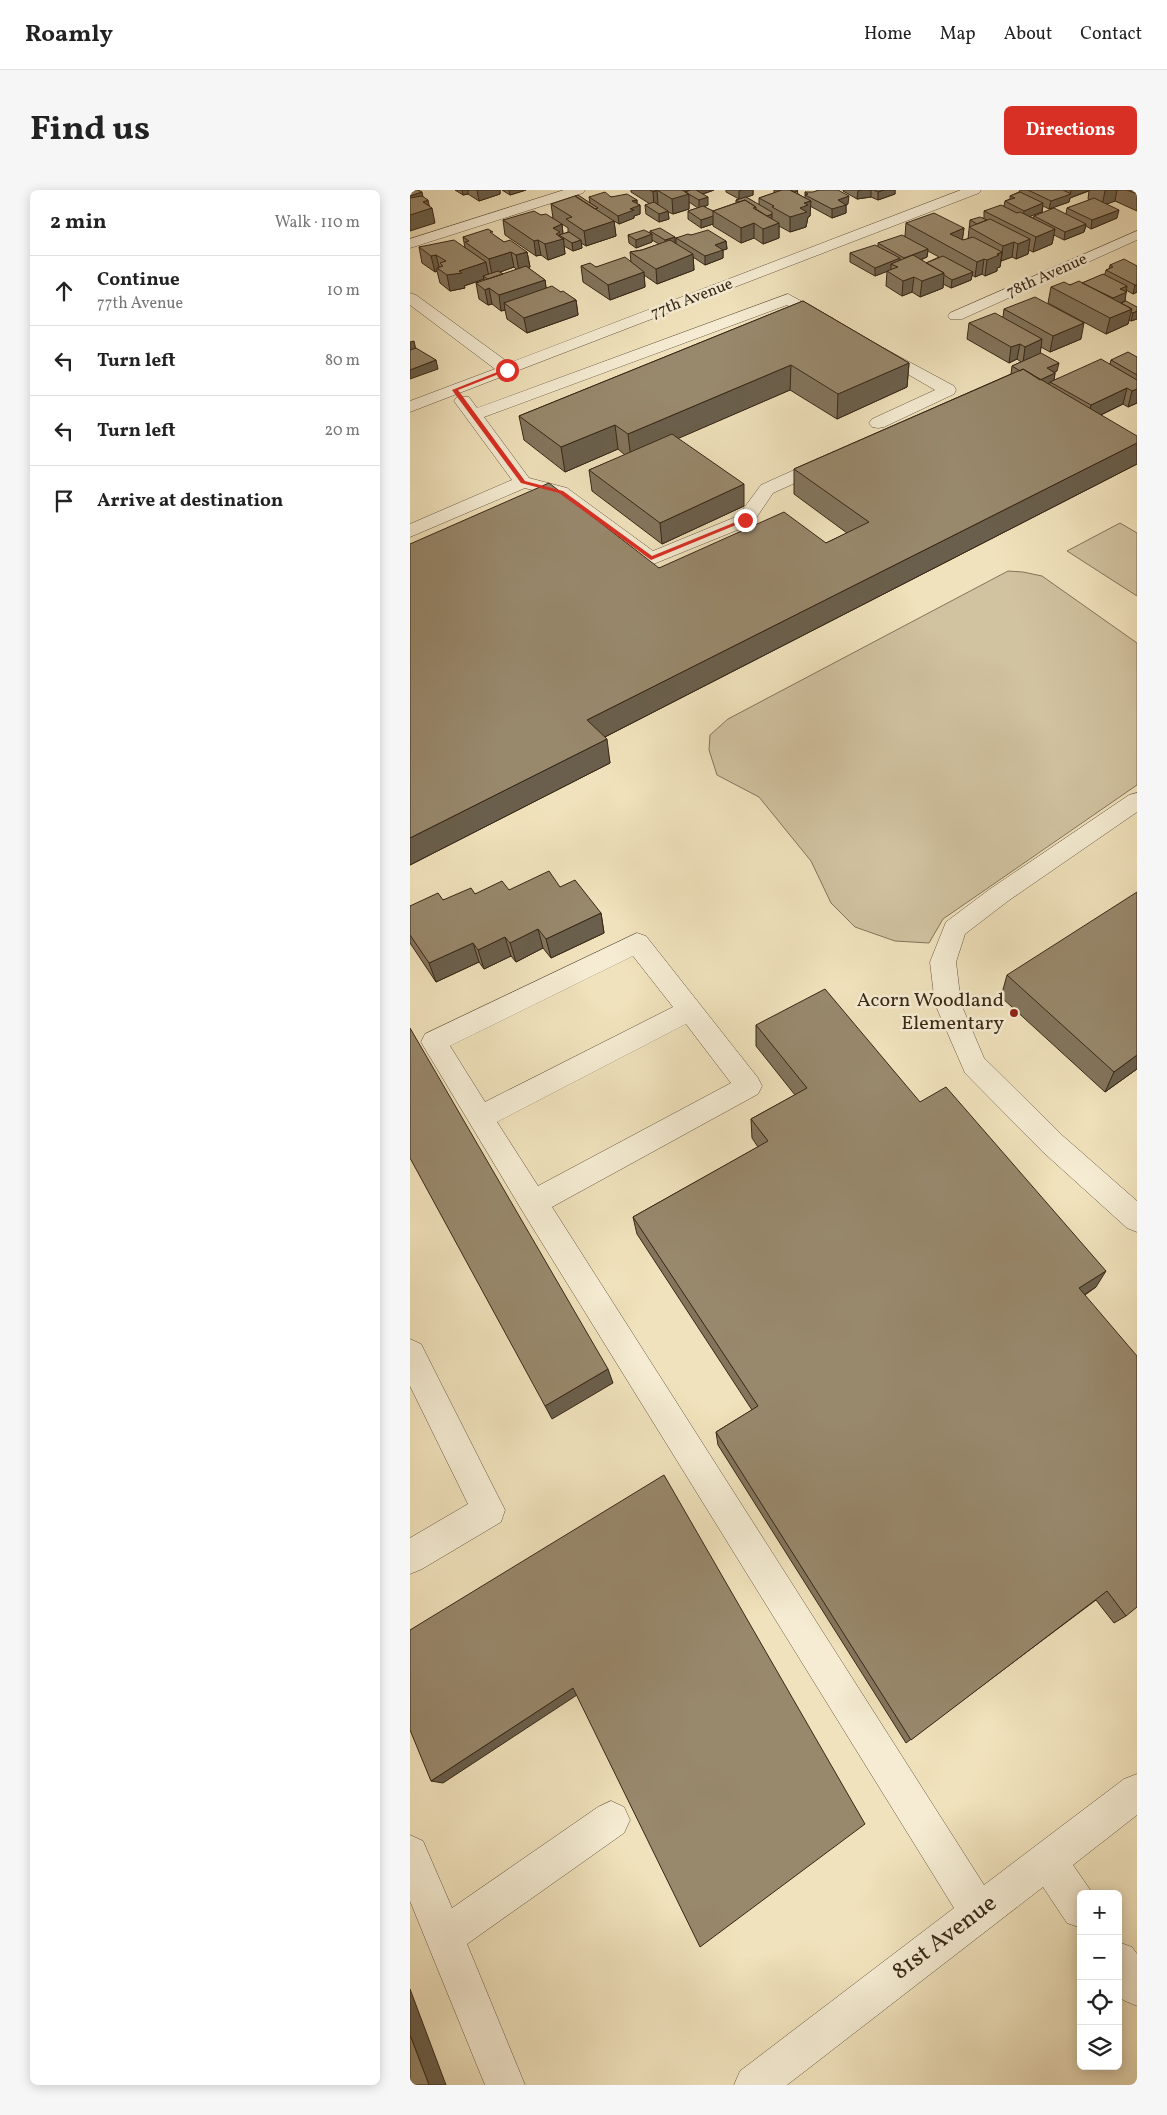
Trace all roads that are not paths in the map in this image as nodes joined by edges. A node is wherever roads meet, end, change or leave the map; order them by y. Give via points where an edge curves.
1 (578, 190) edge
2 (974, 190) edge
3 (1137, 235) edge
4 (410, 244) edge
5 (410, 298) edge
6 (956, 316) dead end
7 (839, 328) edge
8 (864, 342) edge
9 (507, 370) junction
10 (455, 390) junction
11 (410, 407) edge
12 (474, 415) junction
13 (874, 440) edge
14 (848, 452) edge
15 (523, 482) junction
16 (410, 531) edge
17 (1137, 801) edge
18 (690, 1010) junction
19 (480, 1118) junction
20 (533, 1203) junction
21 (1137, 1218) edge
22 (410, 1354) edge
23 (410, 1558) edge
24 (1137, 1792) edge
25 (611, 1820) dead end
26 (410, 1854) edge
27 (1047, 1860) junction
28 (1077, 1903) edge
29 (979, 1912) junction
30 (444, 1937) junction
31 (1122, 1965) edge
32 (1137, 1986) edge
33 (505, 2085) edge
34 (754, 2085) edge

1 - 4 street
2 - 9 street, 77th Avenue
3 - 6 street, 78th Avenue
5 - 9 street
7 - 12 street via 788,299
8 - 13 street via 948,390 878,423 892,432
9 - 10 street, 77th Avenue
10 - 11 street, 77th Avenue
10 - 12 street
12 - 15 street
14 - 15 street via 767,489 745,520 651,559 561,492
15 - 16 street
17 - 21 street via 955,929 942,962 948,1004 974,1064 1053,1144
18 - 19 street
18 - 19 street via 637,943 434,1042
18 - 20 street via 749,1086
19 - 20 street
20 - 29 street
22 - 23 street via 488,1510
24 - 27 street, 81st Avenue
25 - 30 street
26 - 30 street
27 - 28 street
27 - 29 street, 81st Avenue
29 - 34 street, 81st Avenue
30 - 33 street
31 - 32 street

